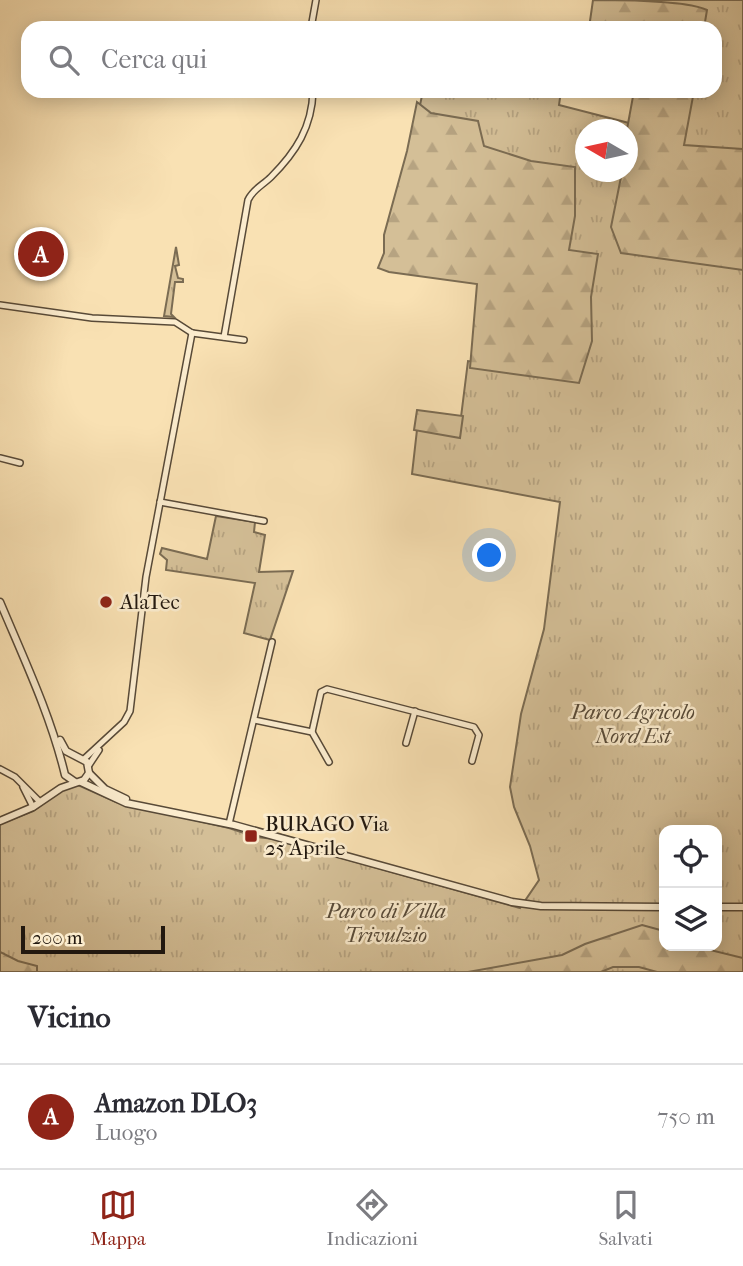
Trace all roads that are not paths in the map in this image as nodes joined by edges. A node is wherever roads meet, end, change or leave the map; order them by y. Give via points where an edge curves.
1 (316, 0) edge
2 (312, 21) edge
3 (312, 98) edge
4 (2, 304) edge
5 (192, 332) junction
6 (224, 337) junction
7 (244, 340) dead end
8 (0, 458) edge
9 (20, 463) dead end
10 (160, 502) junction
11 (264, 521) dead end
12 (0, 602) edge
13 (272, 642) dead end
14 (415, 711) junction
15 (47, 714) junction
16 (254, 720) junction
17 (312, 732) junction
18 (406, 743) dead end
19 (102, 744) junction
20 (75, 757) junction
21 (84, 759) junction
22 (472, 761) dead end
23 (329, 762) dead end
24 (0, 769) edge
25 (65, 769) junction
26 (89, 769) junction
27 (19, 781) junction
28 (78, 782) junction
29 (49, 795) junction
30 (40, 802) junction
31 (147, 806) junction
32 (33, 807) junction
33 (0, 821) edge
34 (229, 824) junction
35 (659, 907) edge
36 (722, 907) edge
37 (743, 907) edge

1 - 2 street
3 - 6 street via 302,138 248,200
4 - 5 street via 92,318 175,322
5 - 6 street
5 - 10 street
6 - 7 street
8 - 9 street
10 - 11 street
10 - 19 street via 130,711
12 - 15 street
13 - 16 street
14 - 17 street via 324,690
14 - 18 street
14 - 22 street via 474,727 478,734
15 - 20 street via 66,751
15 - 25 street
16 - 17 street
16 - 34 street
17 - 23 street
19 - 21 street
19 - 26 street
20 - 21 street
20 - 25 street
21 - 26 street
24 - 27 street
25 - 28 street via 68,779
25 - 29 street
26 - 28 street
26 - 31 street via 110,792
27 - 30 street
27 - 32 street
28 - 29 street
28 - 31 street via 121,801
29 - 30 street
30 - 32 street
31 - 34 street
32 - 33 street
34 - 35 street via 506,901 541,906
36 - 37 street

